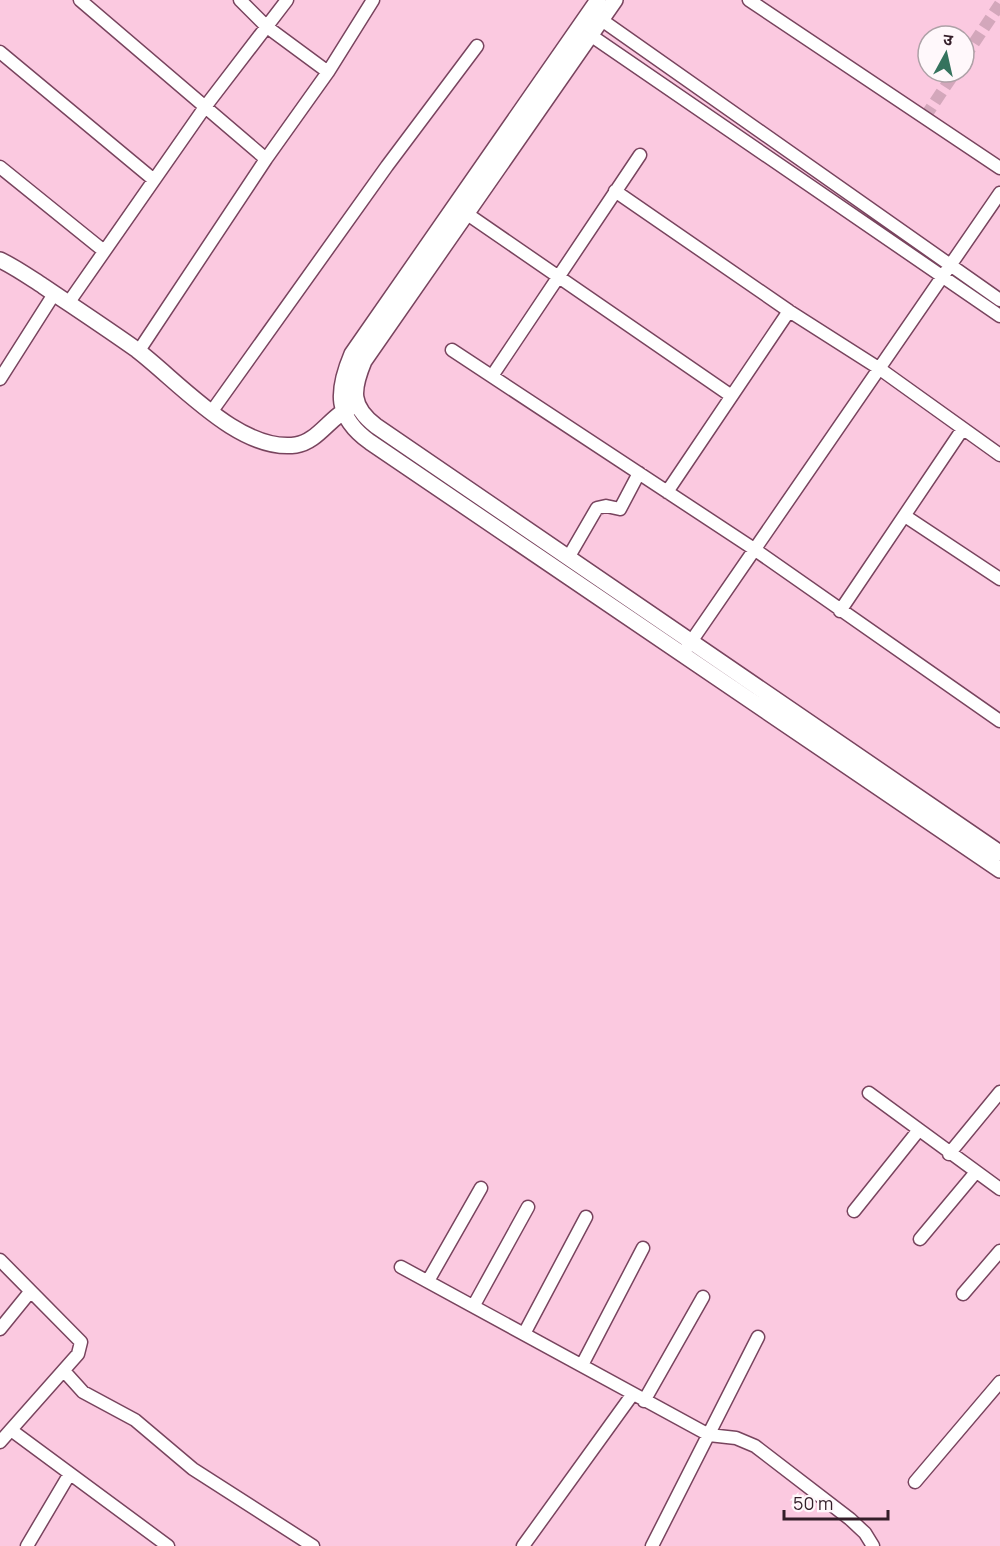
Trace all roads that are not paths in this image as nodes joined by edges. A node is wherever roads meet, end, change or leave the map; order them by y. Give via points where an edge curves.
1 (80, 0) edge
2 (240, 0) edge
3 (287, 0) edge
4 (373, 0) edge
5 (615, 0) edge
6 (749, 0) edge
7 (596, 10) edge
8 (267, 27) junction
9 (585, 31) junction
10 (477, 46) dead end
11 (0, 52) edge
12 (328, 72) junction
13 (205, 107) junction
14 (640, 155) dead end
15 (266, 159) junction
16 (0, 167) edge
17 (1000, 168) edge
18 (154, 180) junction
19 (615, 191) junction
20 (1000, 193) edge
21 (462, 210) junction
22 (104, 251) junction
23 (0, 260) edge
24 (950, 265) junction
25 (558, 276) junction
26 (941, 277) junction
27 (54, 294) junction
28 (1000, 300) edge
29 (69, 302) junction
30 (789, 311) junction
31 (1000, 316) edge
32 (452, 350) dead end
33 (138, 352) junction
34 (880, 369) junction
35 (492, 376) junction
36 (0, 379) edge
37 (730, 395) junction
38 (350, 408) junction
39 (212, 411) junction
40 (962, 430) junction
41 (1000, 455) edge
42 (639, 473) junction
43 (667, 492) junction
44 (905, 516) junction
45 (754, 549) junction
46 (568, 558) junction
47 (1000, 579) edge
48 (840, 610) junction
49 (686, 648) junction
50 (1000, 721) edge
51 (1000, 853) edge
52 (1000, 870) edge
53 (1000, 1092) edge
54 (869, 1094) dead end
55 (918, 1131) junction
56 (949, 1154) junction
57 (976, 1172) junction
58 (481, 1188) dead end
59 (1000, 1189) edge
60 (528, 1207) dead end
61 (854, 1211) dead end
62 (586, 1217) dead end
63 (920, 1239) dead end
64 (643, 1248) dead end
65 (1000, 1251) edge
66 (0, 1260) edge
67 (401, 1266) dead end
68 (428, 1281) junction
69 (30, 1292) junction
70 (963, 1294) dead end
71 (702, 1297) dead end
72 (474, 1305) junction
73 (0, 1329) edge
74 (525, 1332) junction
75 (758, 1337) dead end
76 (582, 1365) junction
77 (64, 1371) junction
78 (1000, 1382) edge
79 (638, 1398) junction
80 (11, 1430) junction
81 (709, 1435) junction
82 (0, 1442) edge
83 (69, 1475) junction
84 (915, 1482) dead end
85 (27, 1546) edge
86 (168, 1546) edge
87 (313, 1546) edge
88 (524, 1546) edge
89 (652, 1546) edge
90 (873, 1546) edge

1 - 13 street
2 - 8 street
3 - 8 street
4 - 12 street
5 - 7 street
6 - 17 street
7 - 9 street
7 - 24 street
8 - 12 street
8 - 13 street
9 - 21 street
9 - 26 street
10 - 39 street
11 - 18 street
12 - 15 street
13 - 15 street
13 - 18 street
14 - 19 street
15 - 33 street
16 - 22 street
18 - 22 street
19 - 25 street
19 - 30 street
20 - 24 street
21 - 25 street
21 - 38 street via 364,361
22 - 29 street
23 - 27 street
24 - 26 street
24 - 28 street
25 - 35 street
25 - 37 street
26 - 31 street
26 - 34 street
27 - 29 street
27 - 36 street
29 - 33 street
30 - 34 street
30 - 37 street
32 - 35 street
33 - 39 street
34 - 40 street
34 - 45 street
35 - 42 street
37 - 43 street
38 - 39 street via 300,445 282,447 250,437
38 - 46 street
38 - 49 street via 349,424 358,434
40 - 41 street
40 - 44 street
42 - 43 street
42 - 46 street via 620,509 597,508
43 - 45 street
44 - 47 street
44 - 48 street
45 - 48 street
45 - 49 street
46 - 49 street
48 - 50 street
49 - 51 street
49 - 52 street
53 - 56 street
54 - 55 street
55 - 56 street
55 - 61 street
56 - 57 street
57 - 59 street
57 - 63 street
58 - 68 street
60 - 72 street
62 - 74 street
64 - 76 street
65 - 70 street
66 - 69 street
67 - 68 street
68 - 72 street
69 - 73 street
69 - 77 street via 81,1342 78,1354
71 - 79 street
72 - 74 street
74 - 76 street
75 - 81 street
76 - 79 street
77 - 80 street
77 - 87 street via 83,1392 135,1420 193,1469
78 - 84 street
79 - 81 street
79 - 88 street
80 - 82 street
80 - 83 street
81 - 89 street
81 - 90 street via 736,1438 754,1446 850,1519
83 - 85 street
83 - 86 street

